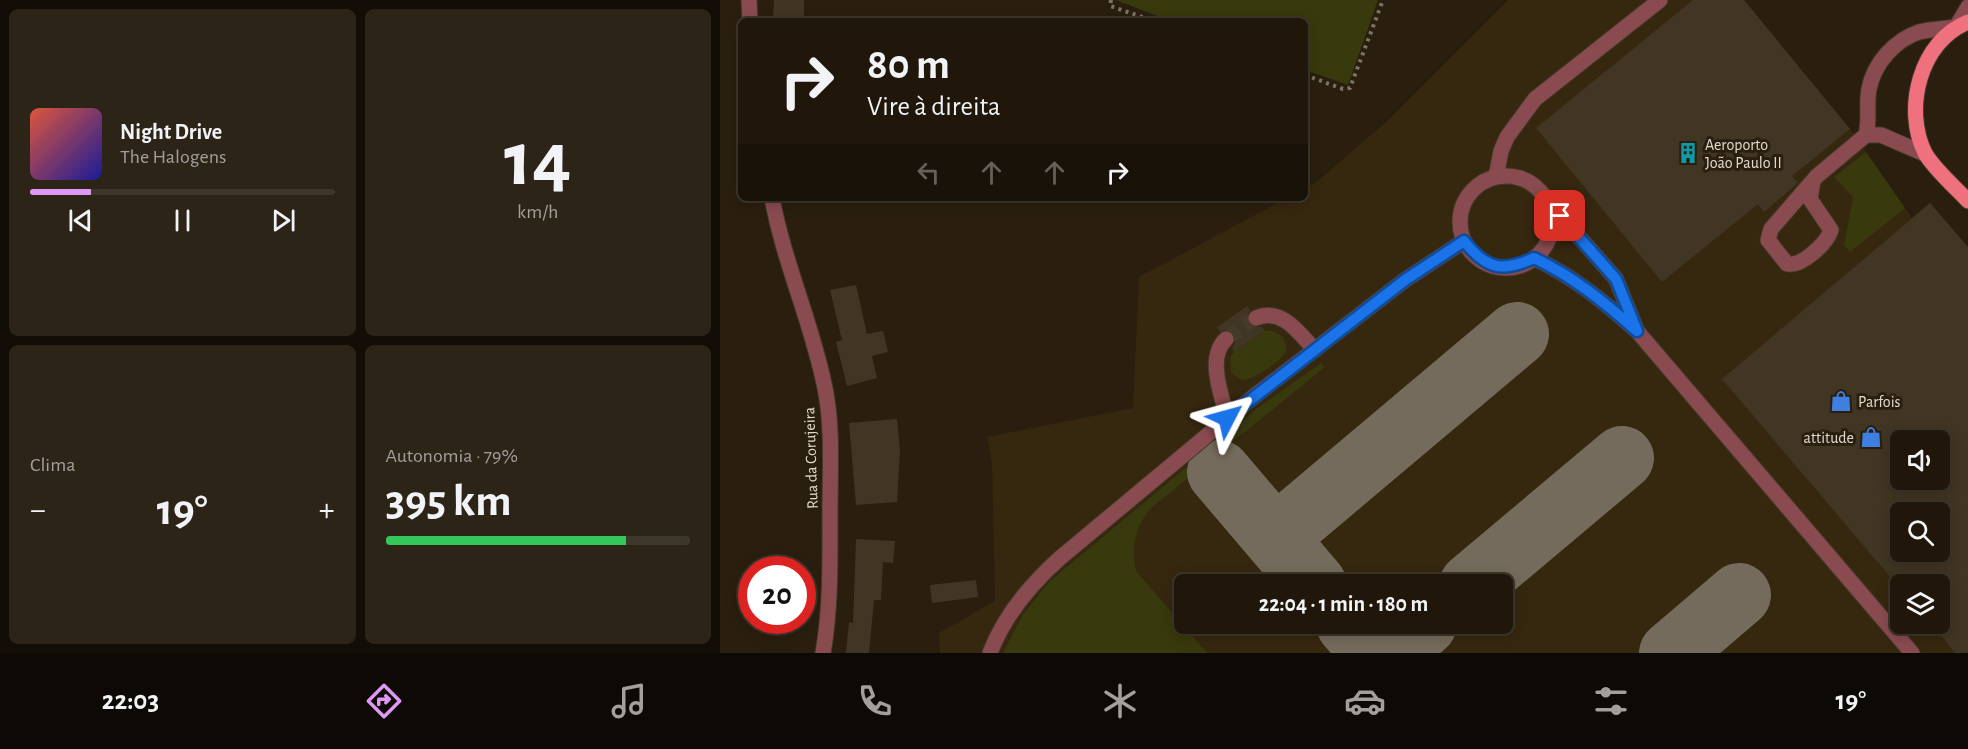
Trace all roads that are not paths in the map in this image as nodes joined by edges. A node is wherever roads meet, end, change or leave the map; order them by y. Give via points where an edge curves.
1 (749, 0) edge
2 (1660, 0) edge
3 (1968, 7) edge
4 (750, 18) edge
5 (1962, 25) edge
6 (1866, 135) junction
7 (1925, 154) junction
8 (1496, 177) junction
9 (1813, 181) junction
10 (773, 201) edge
11 (1968, 201) edge
12 (1548, 202) junction
13 (1464, 241) junction
14 (1534, 258) junction
15 (1256, 318) tunnel mouth
16 (1637, 331) junction
17 (1226, 339) tunnel mouth
18 (1315, 350) junction
19 (1227, 418) junction
20 (823, 653) edge
21 (990, 653) edge
22 (1912, 653) edge

1 - 4 street
2 - 8 street via 1535,99 1507,138
3 - 5 street
5 - 6 street via 1911,35 1887,53 1869,89
5 - 7 main road via 1938,45 1917,87 1915,121
6 - 7 street via 1881,135
6 - 9 street
7 - 11 main road
8 - 12 street via 1517,177 1535,186
8 - 13 street via 1478,185 1465,201 1460,221
9 - 9 street via 1768,235 1787,264 1802,261 1831,230 1810,199
10 - 20 street, Rua da Corujeira via 778,231 813,341 829,414 830,561
12 - 14 street via 1552,223 1548,243
12 - 16 street via 1616,279
13 - 14 street via 1477,257 1495,267 1516,267
13 - 18 street via 1405,280
14 - 16 street via 1588,289
15 - 18 street via 1268,314 1285,320
16 - 22 street
17 - 19 street via 1220,345 1216,363
18 - 19 street
19 - 21 street via 1041,574 1008,618

